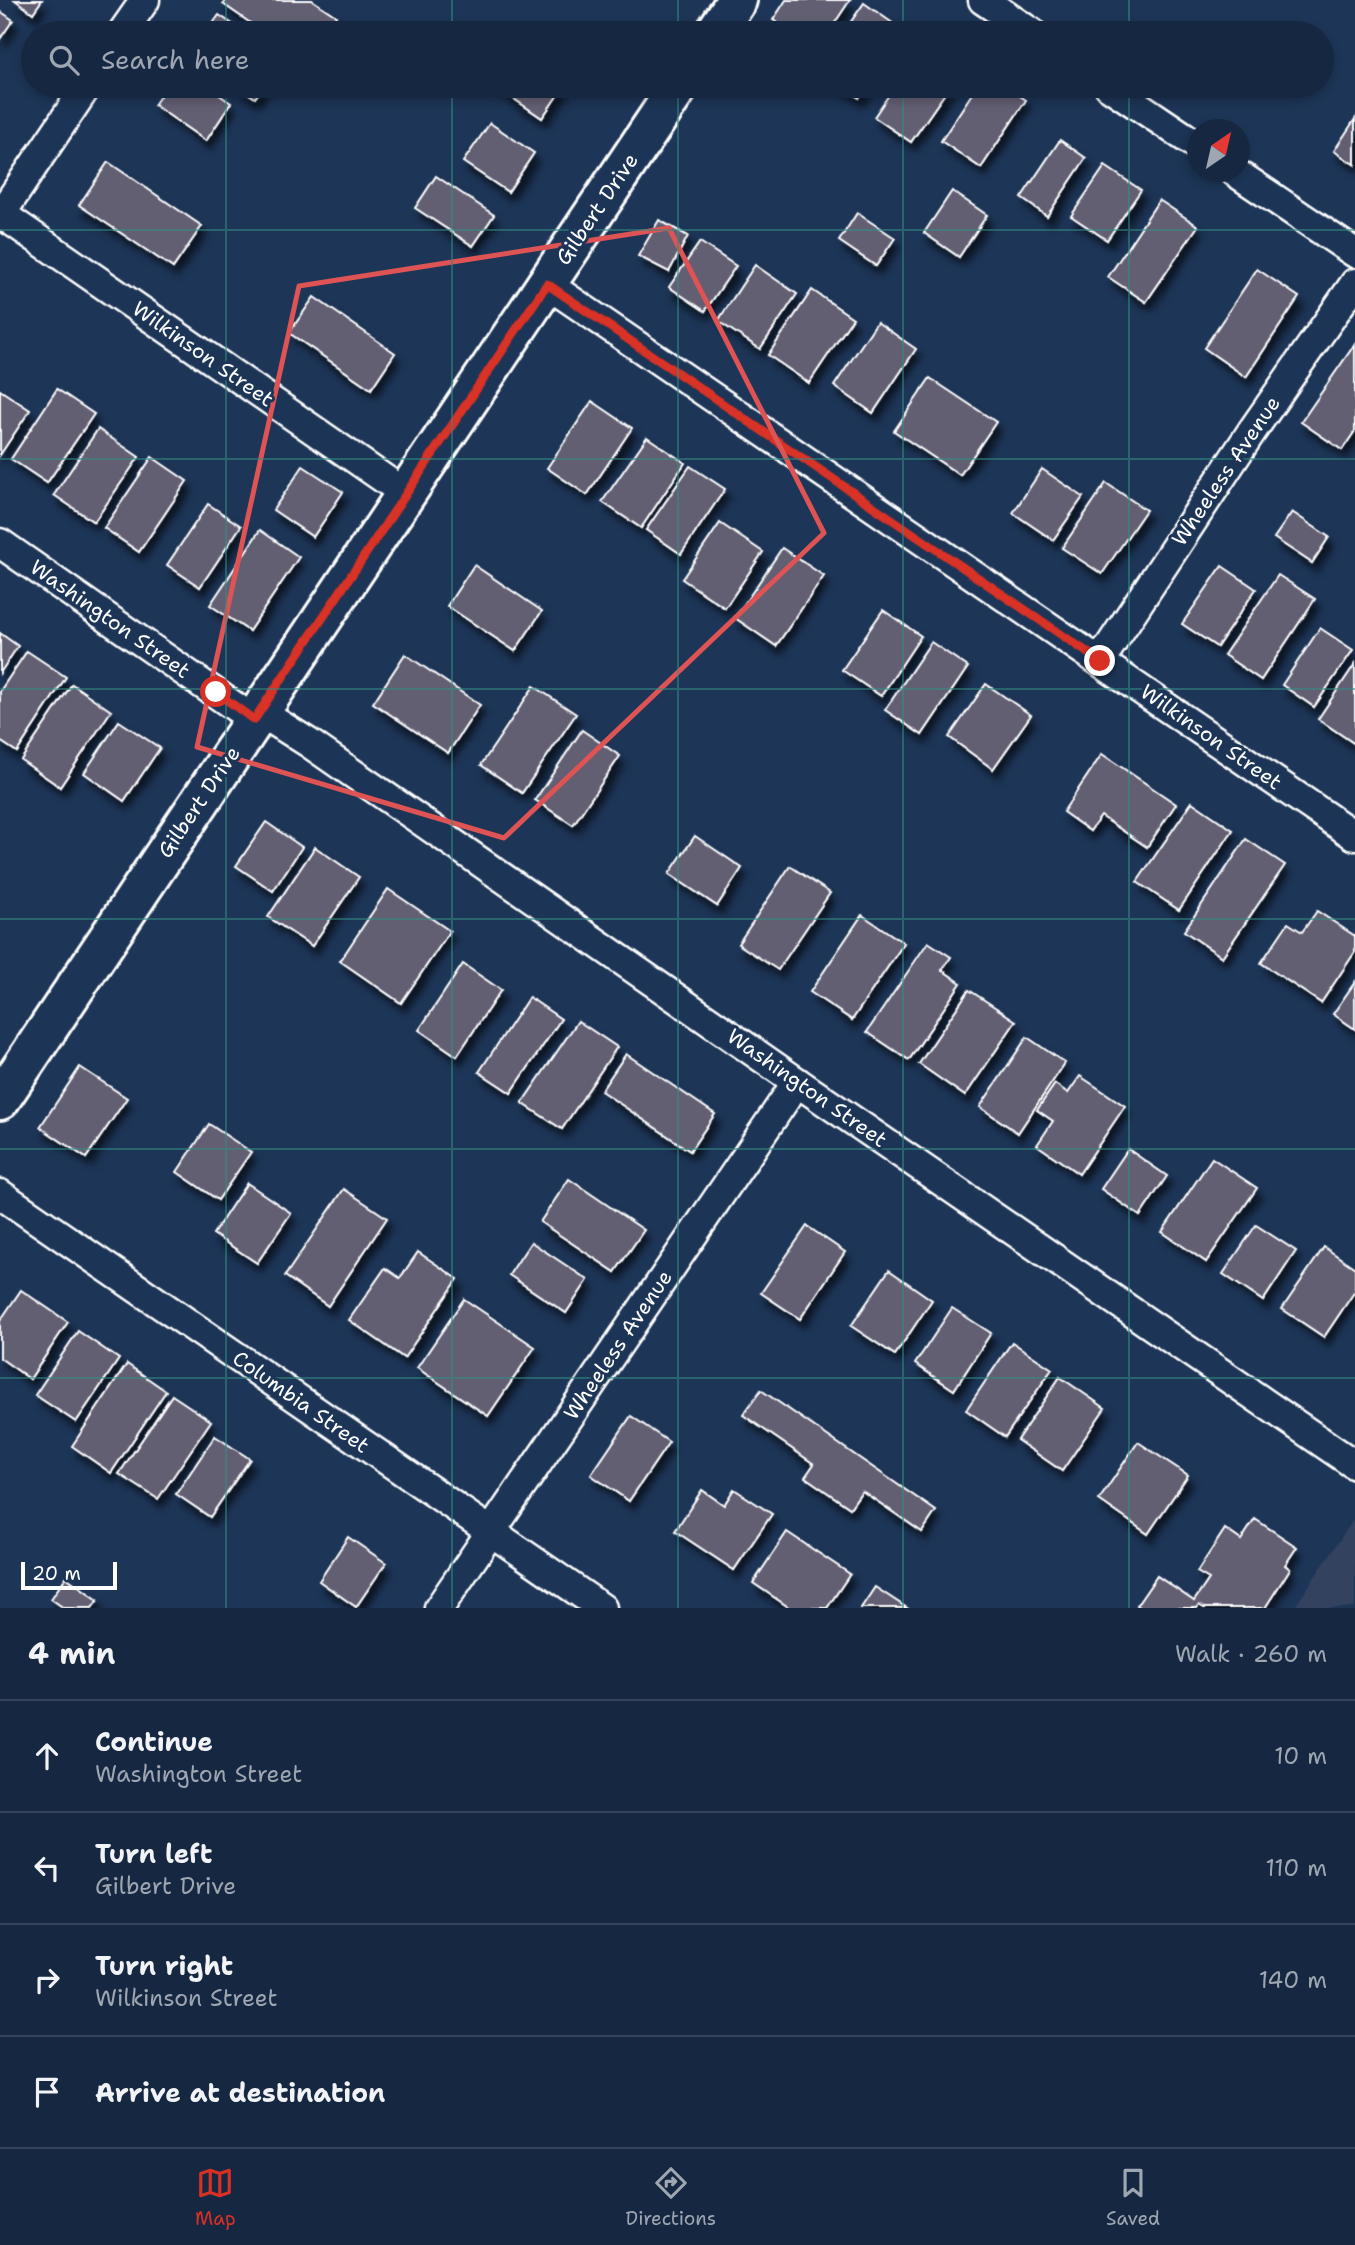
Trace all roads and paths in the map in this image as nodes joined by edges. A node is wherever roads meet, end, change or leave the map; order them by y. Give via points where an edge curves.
1 (145, 0) edge
2 (983, 0) edge
3 (130, 21) edge
4 (1014, 21) edge
5 (79, 98) edge
6 (671, 98) edge
7 (1127, 98) edge
8 (1187, 139) edge
9 (1250, 182) edge
10 (0, 214) edge
11 (1355, 253) edge
12 (1355, 282) edge
13 (547, 284) junction
14 (406, 494) junction
15 (0, 543) edge
16 (1100, 661) junction
17 (257, 716) junction
18 (1355, 836) edge
19 (797, 1082) junction
20 (0, 1100) edge
21 (0, 1194) edge
22 (1355, 1465) edge
23 (491, 1533) junction
24 (439, 1608) edge
25 (602, 1608) edge

1 - 3 street
2 - 4 street
5 - 10 street
6 - 13 street, Gilbert Drive
7 - 8 street
9 - 11 street
10 - 14 street, Wilkinson Street
12 - 16 street, Wheeless Avenue
13 - 14 street, Gilbert Drive
13 - 16 street, Wilkinson Street
14 - 17 street, Gilbert Drive
15 - 17 street, Washington Street
16 - 18 street, Wilkinson Street
17 - 19 street, Washington Street via 309,743
17 - 20 street, Gilbert Drive
19 - 22 street, Washington Street
19 - 23 street, Wheeless Avenue
21 - 23 street, Columbia Street
23 - 24 street, Wheeless Avenue
23 - 25 street, Columbia Street

